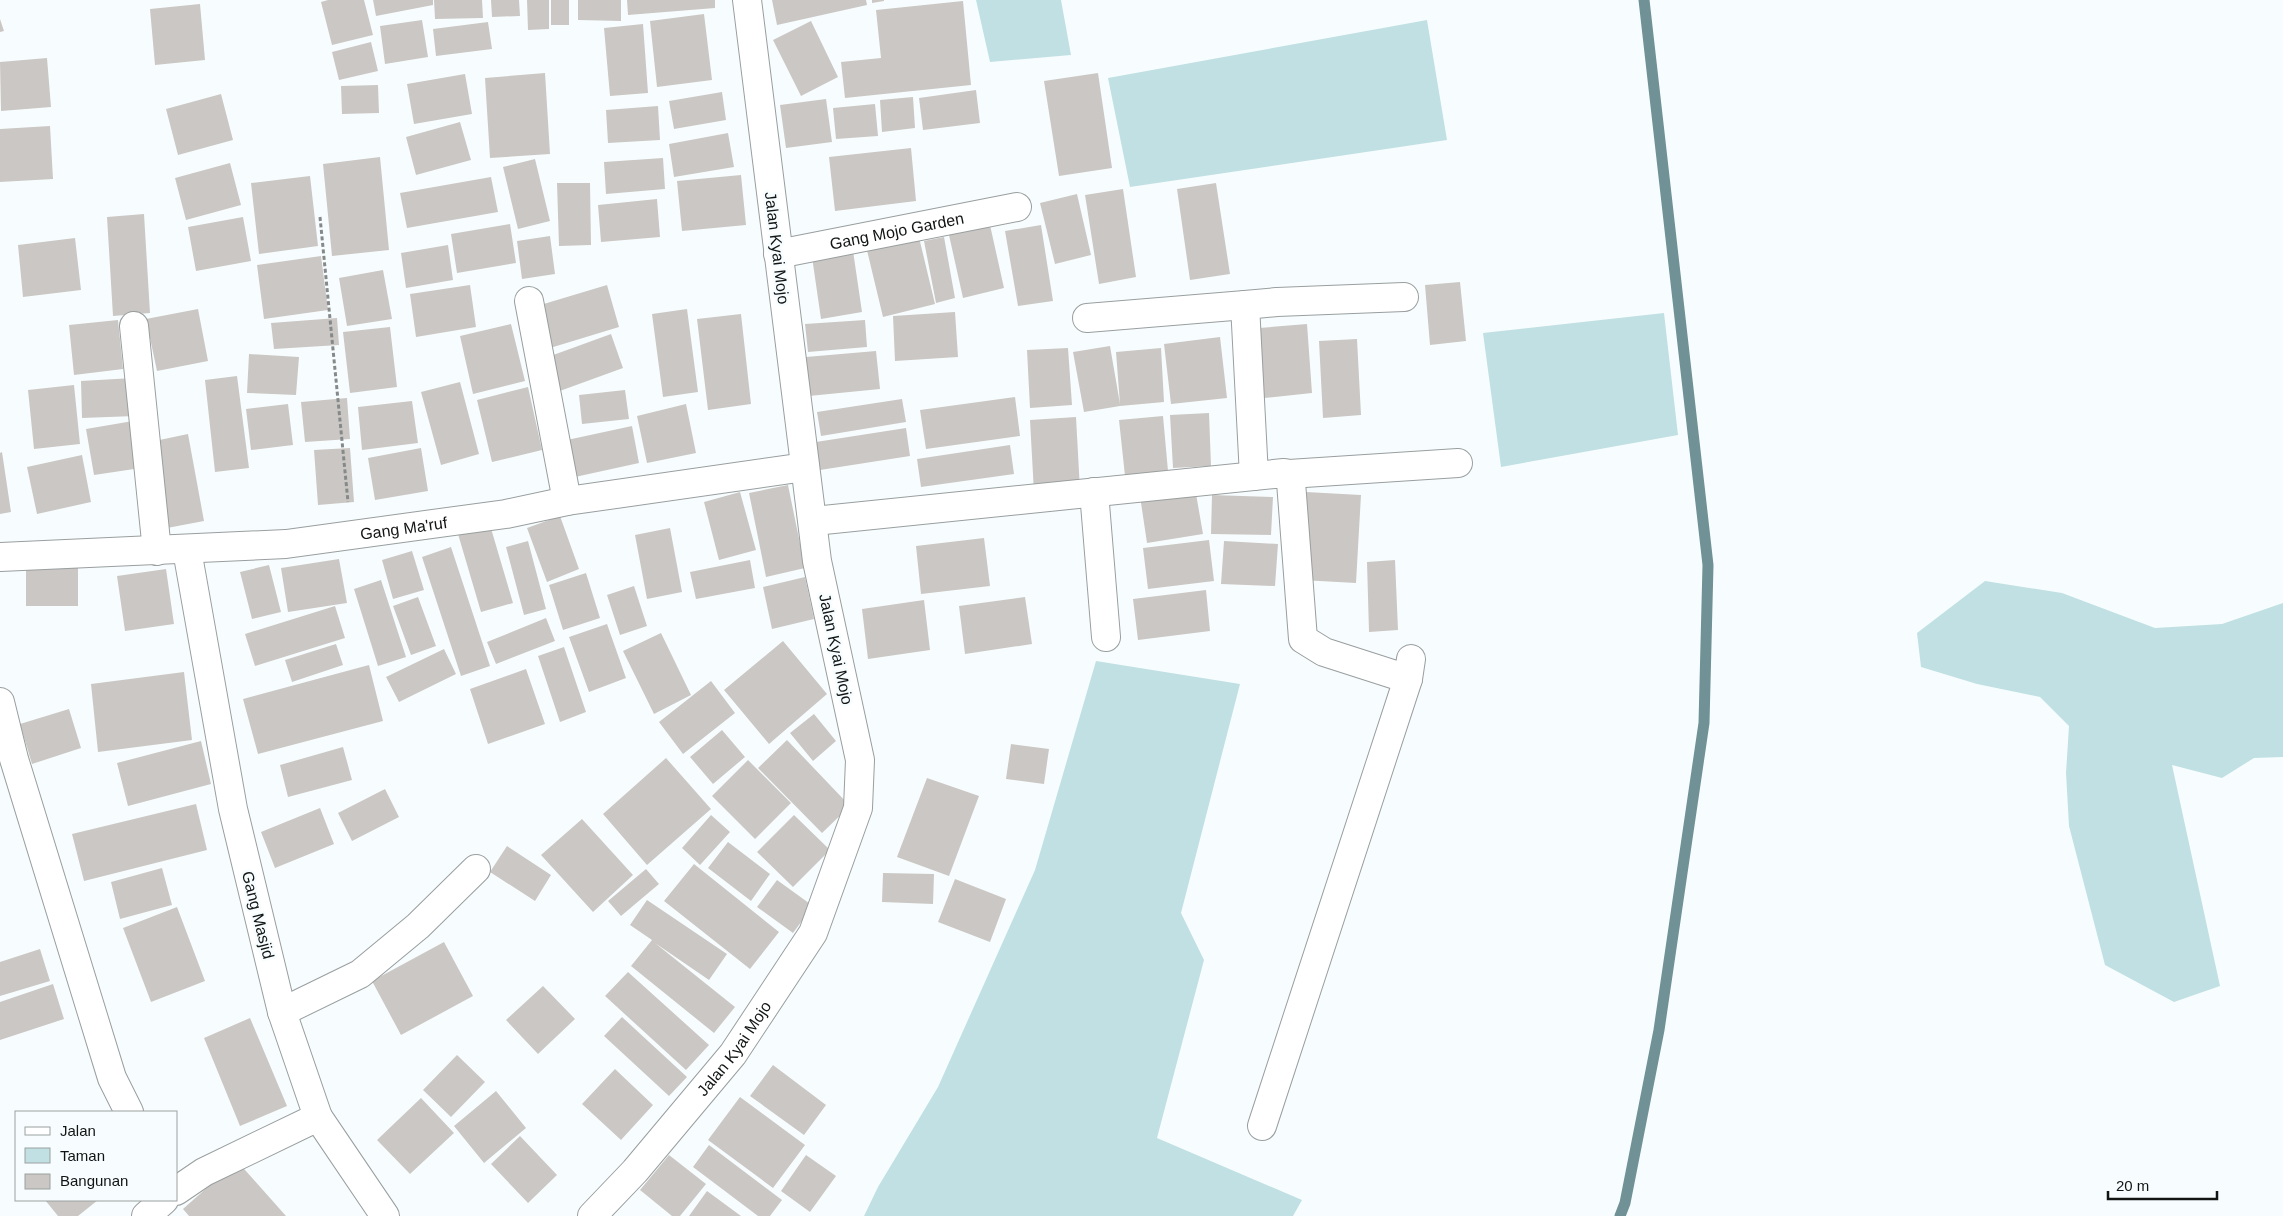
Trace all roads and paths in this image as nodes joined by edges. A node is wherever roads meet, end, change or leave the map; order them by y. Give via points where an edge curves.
1 (747, 0) edge
2 (1017, 207) dead end
3 (320, 217) dead end
4 (778, 254) junction
5 (1404, 296) dead end
6 (529, 301) dead end
7 (1245, 305) junction
8 (1088, 318) dead end
9 (134, 326) dead end
10 (1458, 463) dead end
11 (805, 467) junction
12 (1289, 474) junction
13 (1254, 476) junction
14 (1094, 492) junction
15 (567, 501) junction
16 (814, 521) junction
17 (351, 535) junction
18 (187, 550) junction
19 (157, 551) junction
20 (0, 557) edge
21 (1106, 638) dead end
22 (0, 702) edge
23 (476, 869) dead end
24 (282, 1012) junction
25 (128, 1111) edge
26 (318, 1117) junction
27 (1262, 1126) dead end
28 (178, 1190) edge
29 (163, 1201) edge
30 (146, 1216) edge
31 (386, 1216) edge
32 (592, 1216) edge

1 - 4 street, Jalan Kyai Mojo
2 - 4 street, Gang Mojo Garden
3 - 17 path
4 - 11 street, Jalan Kyai Mojo
5 - 7 street
6 - 15 street
7 - 8 street
7 - 13 street
9 - 19 street
10 - 12 street
11 - 15 street, Gang Ma'ruf
11 - 16 street, Jalan Kyai Mojo
12 - 13 street
12 - 27 street via 1304,639 1324,652 1409,669
13 - 14 street
14 - 16 street
14 - 21 street
15 - 17 street, Gang Ma'ruf via 506,514
16 - 32 street, Jalan Kyai Mojo via 817,561 860,760 858,808 813,933 733,1054 635,1171
17 - 18 street, Gang Ma'ruf via 286,544
18 - 19 street, Gang Ma'ruf
18 - 24 street, Gang Masjid via 233,809
19 - 20 street, Gang Ma'ruf
22 - 25 street via 14,759 112,1078
23 - 24 street via 418,926 360,974
24 - 26 street, Gang Masjid
26 - 28 street via 204,1172
26 - 31 street, Gang Masjid
29 - 30 street

